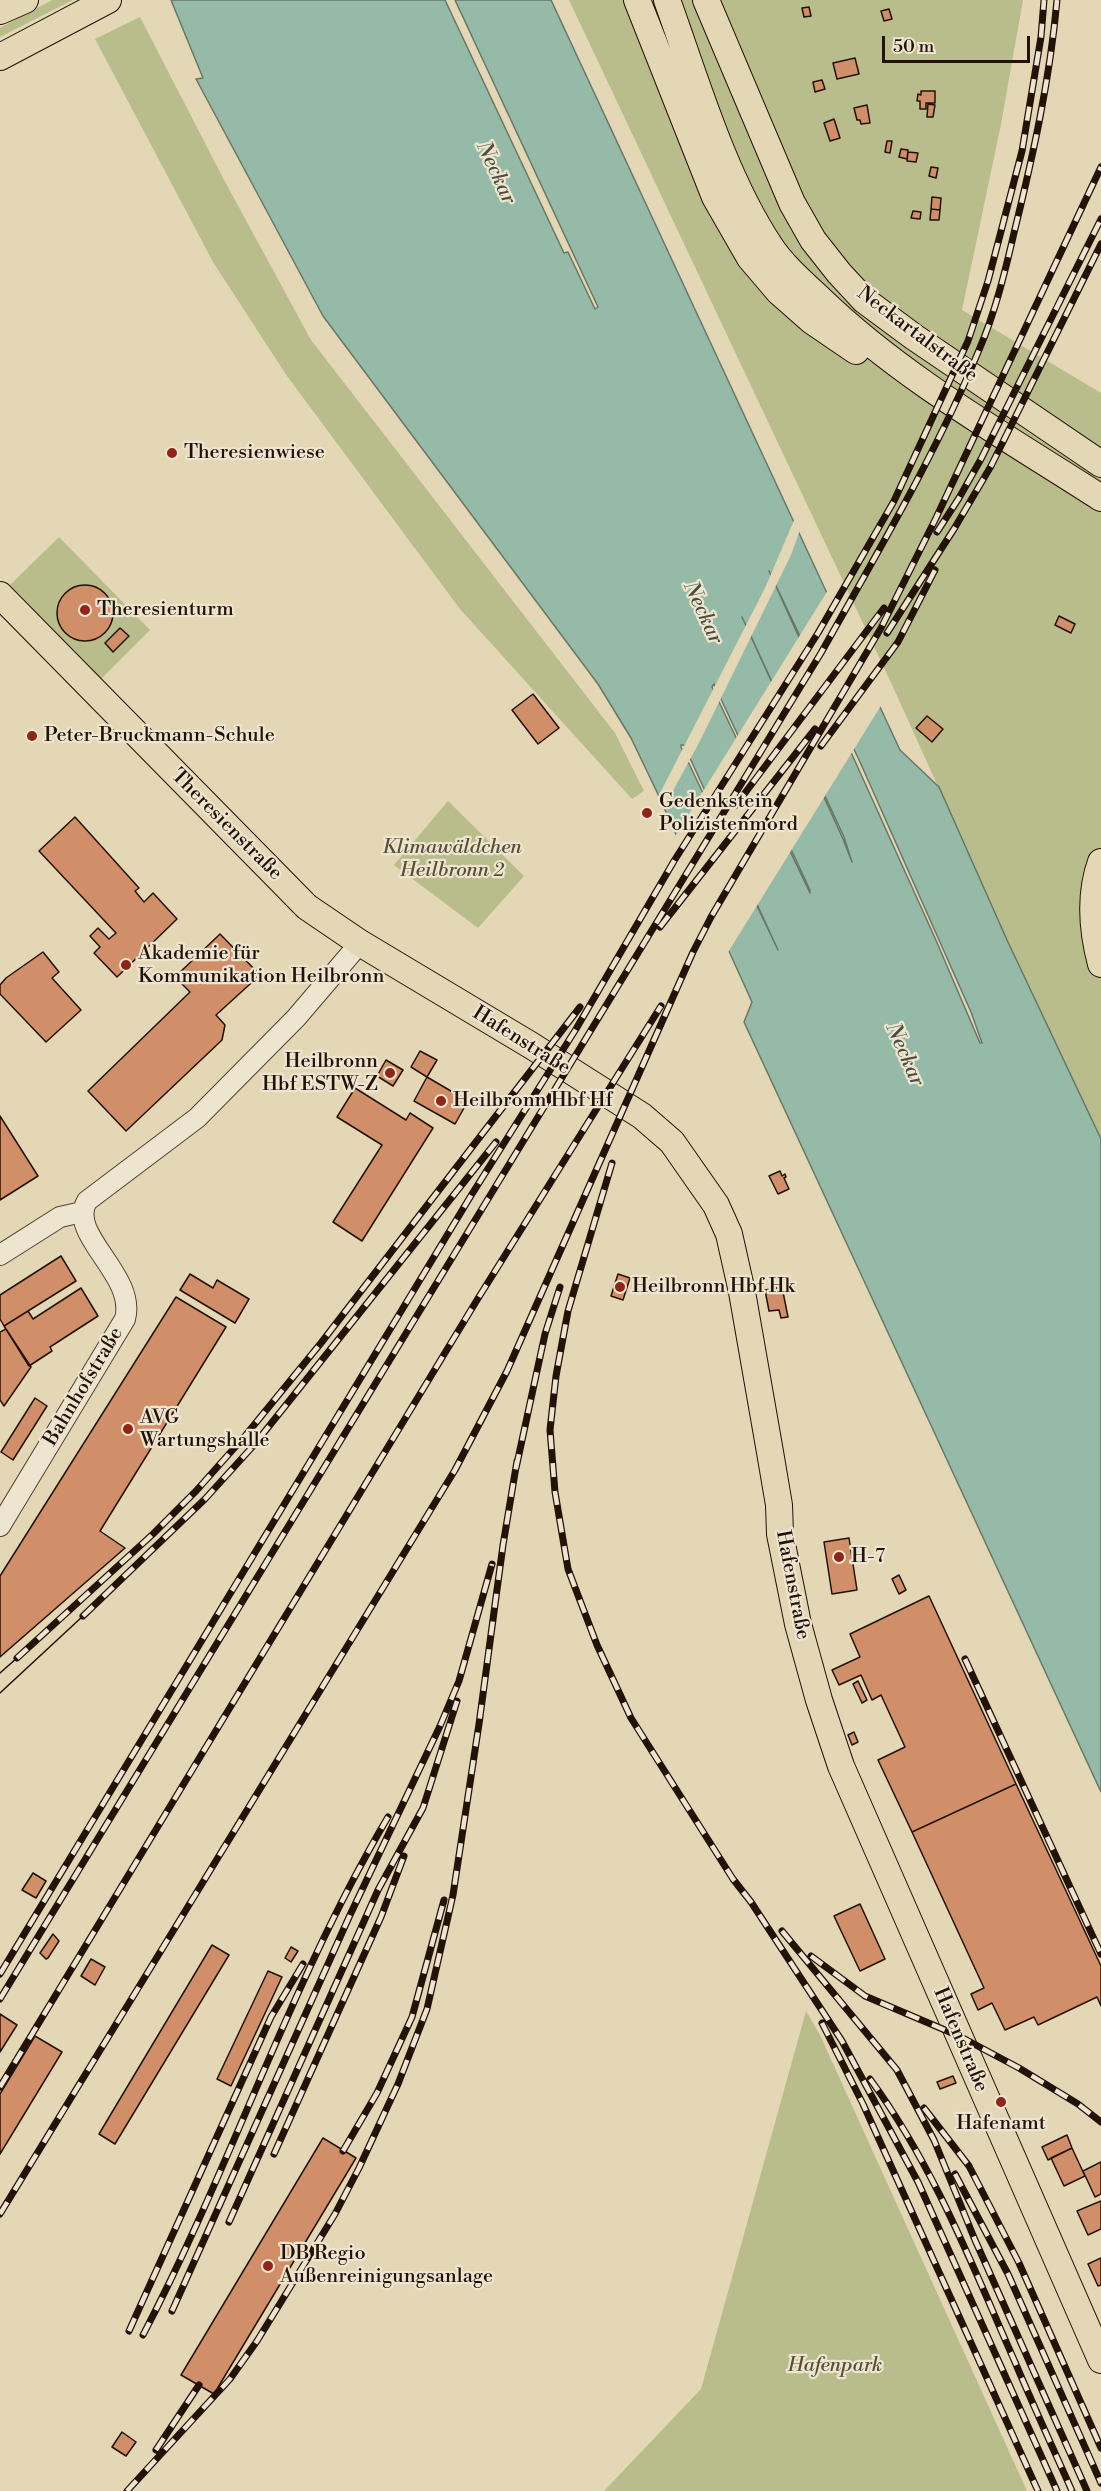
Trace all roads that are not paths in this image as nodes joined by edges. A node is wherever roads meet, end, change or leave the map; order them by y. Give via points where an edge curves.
1 (25, 0) edge
2 (108, 0) edge
3 (637, 0) edge
4 (667, 0) edge
5 (706, 0) edge
6 (0, 11) edge
7 (0, 57) edge
8 (928, 388) junction
9 (1052, 431) junction
10 (1101, 452) edge
11 (1101, 464) edge
12 (1101, 498) edge
13 (0, 595) edge
14 (1101, 862) edge
15 (360, 943) junction
16 (1101, 964) edge
17 (82, 1212) junction
18 (0, 1255) edge
19 (0, 1526) edge
20 (1101, 2360) edge

1 - 6 main road
2 - 7 main road
3 - 8 main road, Neckartalstraße via 715,197 750,258 779,292 812,321 869,360
4 - 8 main road, Neckartalstraße via 738,187 771,248 842,320
5 - 9 main road, Neckartalstraße via 792,203 813,240 839,273 864,300
8 - 12 main road, Neckartalstraße
9 - 10 main road
9 - 11 main road, Neckartalstraße
13 - 15 main road, Theresienstraße via 307,907
14 - 16 main road via 1092,912
15 - 17 street via 296,1018 197,1118 87,1201
15 - 20 main road, Hafenstraße via 642,1116 672,1142 716,1205 729,1234 742,1292 798,1624 837,1755
17 - 18 street via 60,1217
17 - 19 street, Bahnhofstraße via 87,1230 122,1285 127,1310 120,1328

